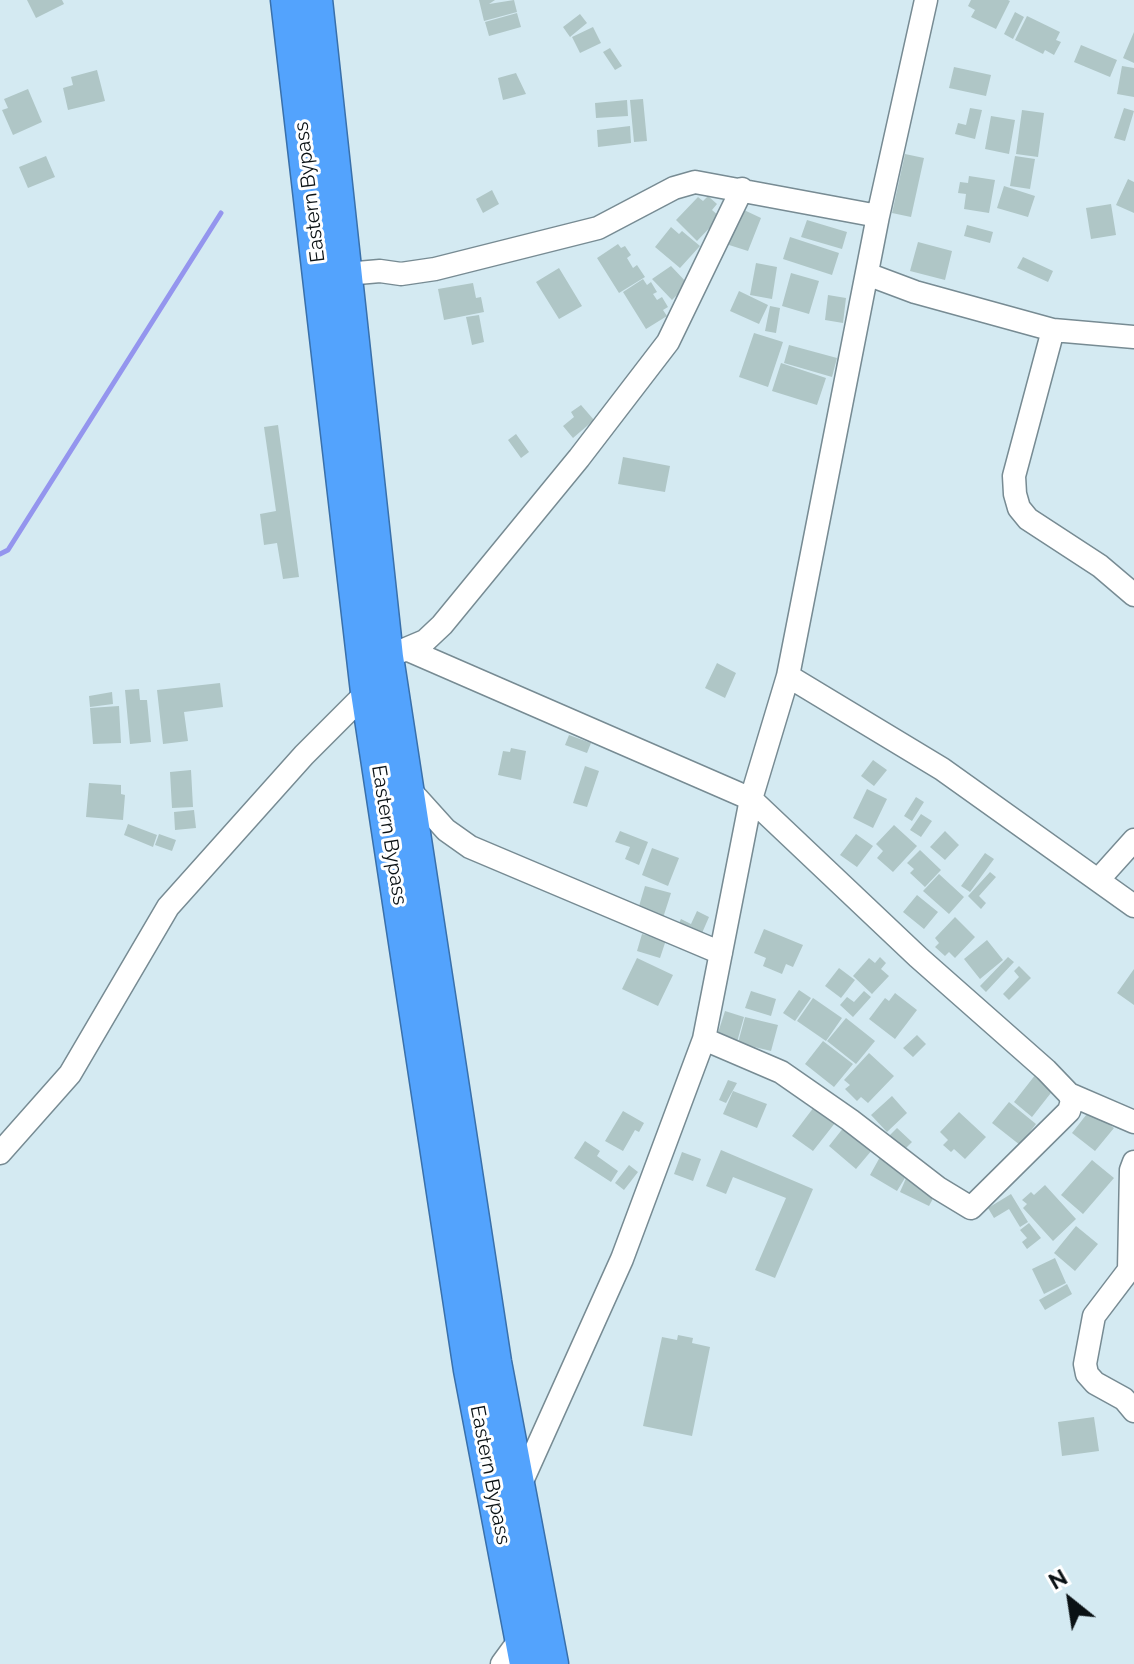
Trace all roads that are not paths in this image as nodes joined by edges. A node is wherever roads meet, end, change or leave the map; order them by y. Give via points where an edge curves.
1 (287, 0) edge
2 (316, 0) edge
3 (926, 0) edge
4 (742, 189) junction
5 (878, 216) junction
6 (346, 274) junction
7 (867, 274) junction
8 (1053, 330) junction
9 (1134, 337) edge
10 (1134, 595) edge
11 (397, 653) junction
12 (788, 676) junction
13 (367, 692) junction
14 (409, 789) junction
15 (751, 799) junction
16 (1134, 840) edge
17 (1099, 879) junction
18 (1134, 906) edge
19 (721, 953) junction
20 (704, 1039) junction
21 (1069, 1094) junction
22 (1134, 1122) edge
23 (0, 1153) edge
24 (1134, 1162) edge
25 (1134, 1411) edge
26 (518, 1491) junction
27 (523, 1651) edge
28 (502, 1664) edge
29 (552, 1664) edge

1 - 13 highway, Eastern Bypass
2 - 6 highway, Eastern Bypass
3 - 5 street
4 - 5 street
4 - 6 street via 695,182 598,228 435,269
4 - 11 street via 668,342 442,625 425,641
5 - 7 street
6 - 11 highway, Eastern Bypass
7 - 8 street
7 - 12 street
8 - 9 street
8 - 10 street via 1014,476 1019,508
11 - 14 highway, Eastern Bypass
11 - 15 street
12 - 15 street
12 - 17 street via 942,769
13 - 23 street via 168,907 70,1074
13 - 27 highway, Eastern Bypass via 470,1370
14 - 19 street via 446,830 470,847
14 - 26 highway, Eastern Bypass
15 - 19 street
15 - 21 street
16 - 17 street
17 - 18 street
19 - 20 street
20 - 21 street via 781,1072 971,1208 1069,1111
20 - 26 street via 622,1259
21 - 22 street
24 - 25 street via 1129,1270 1094,1316 1085,1364 1095,1383
26 - 29 highway, Eastern Bypass
27 - 28 street

